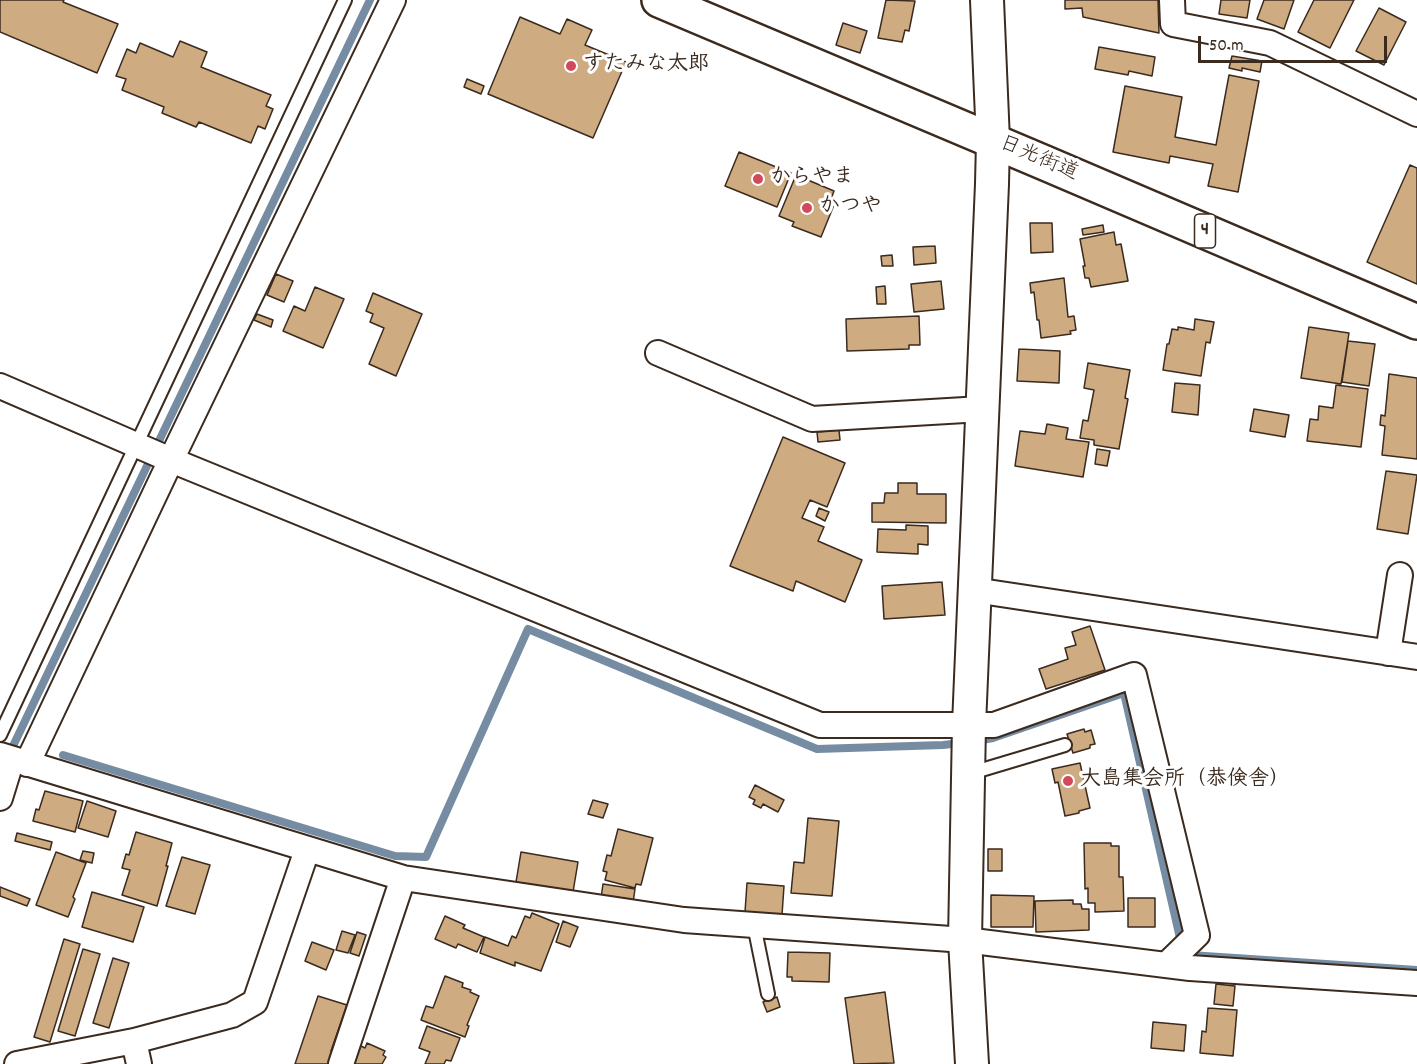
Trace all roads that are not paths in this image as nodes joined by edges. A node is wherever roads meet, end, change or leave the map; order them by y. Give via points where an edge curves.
1 (345, 0) edge
2 (393, 0) edge
3 (659, 0) edge
4 (987, 0) edge
5 (1172, 0) edge
6 (1417, 114) edge
7 (993, 141) junction
8 (1417, 322) edge
9 (657, 353) dead end
10 (0, 386) edge
11 (982, 409) junction
12 (137, 445) junction
13 (171, 460) junction
14 (1400, 575) dead end
15 (974, 590) junction
16 (1388, 653) junction
17 (1417, 657) edge
18 (969, 725) junction
19 (0, 735) edge
20 (1065, 745) dead end
21 (13, 759) edge
22 (968, 774) junction
23 (0, 798) edge
24 (307, 850) junction
25 (403, 878) junction
26 (754, 925) junction
27 (965, 940) junction
28 (1166, 965) junction
29 (1417, 983) edge
30 (768, 994) dead end
31 (137, 1053) edge
32 (17, 1064) edge
33 (341, 1064) edge
34 (972, 1064) edge

1 - 12 lane
2 - 13 street
3 - 7 highway, 日光街道 / 4
4 - 7 street
5 - 6 street via 1173,24 1270,43
7 - 8 highway, 日光街道 / 4
7 - 11 street
9 - 11 street via 812,418
10 - 12 street
11 - 15 street
12 - 13 street
12 - 19 lane
13 - 18 street via 820,725
13 - 21 street
14 - 16 street
15 - 16 street
15 - 18 street
16 - 17 street
18 - 22 street
18 - 28 street via 994,725 1134,675 1197,935
20 - 22 lane
21 - 23 street
21 - 24 street
22 - 27 street
24 - 25 street
24 - 31 street via 255,1002
25 - 26 street via 684,920
25 - 33 street
26 - 27 street
26 - 30 lane
27 - 28 street
27 - 34 street
28 - 29 street
31 - 32 street

